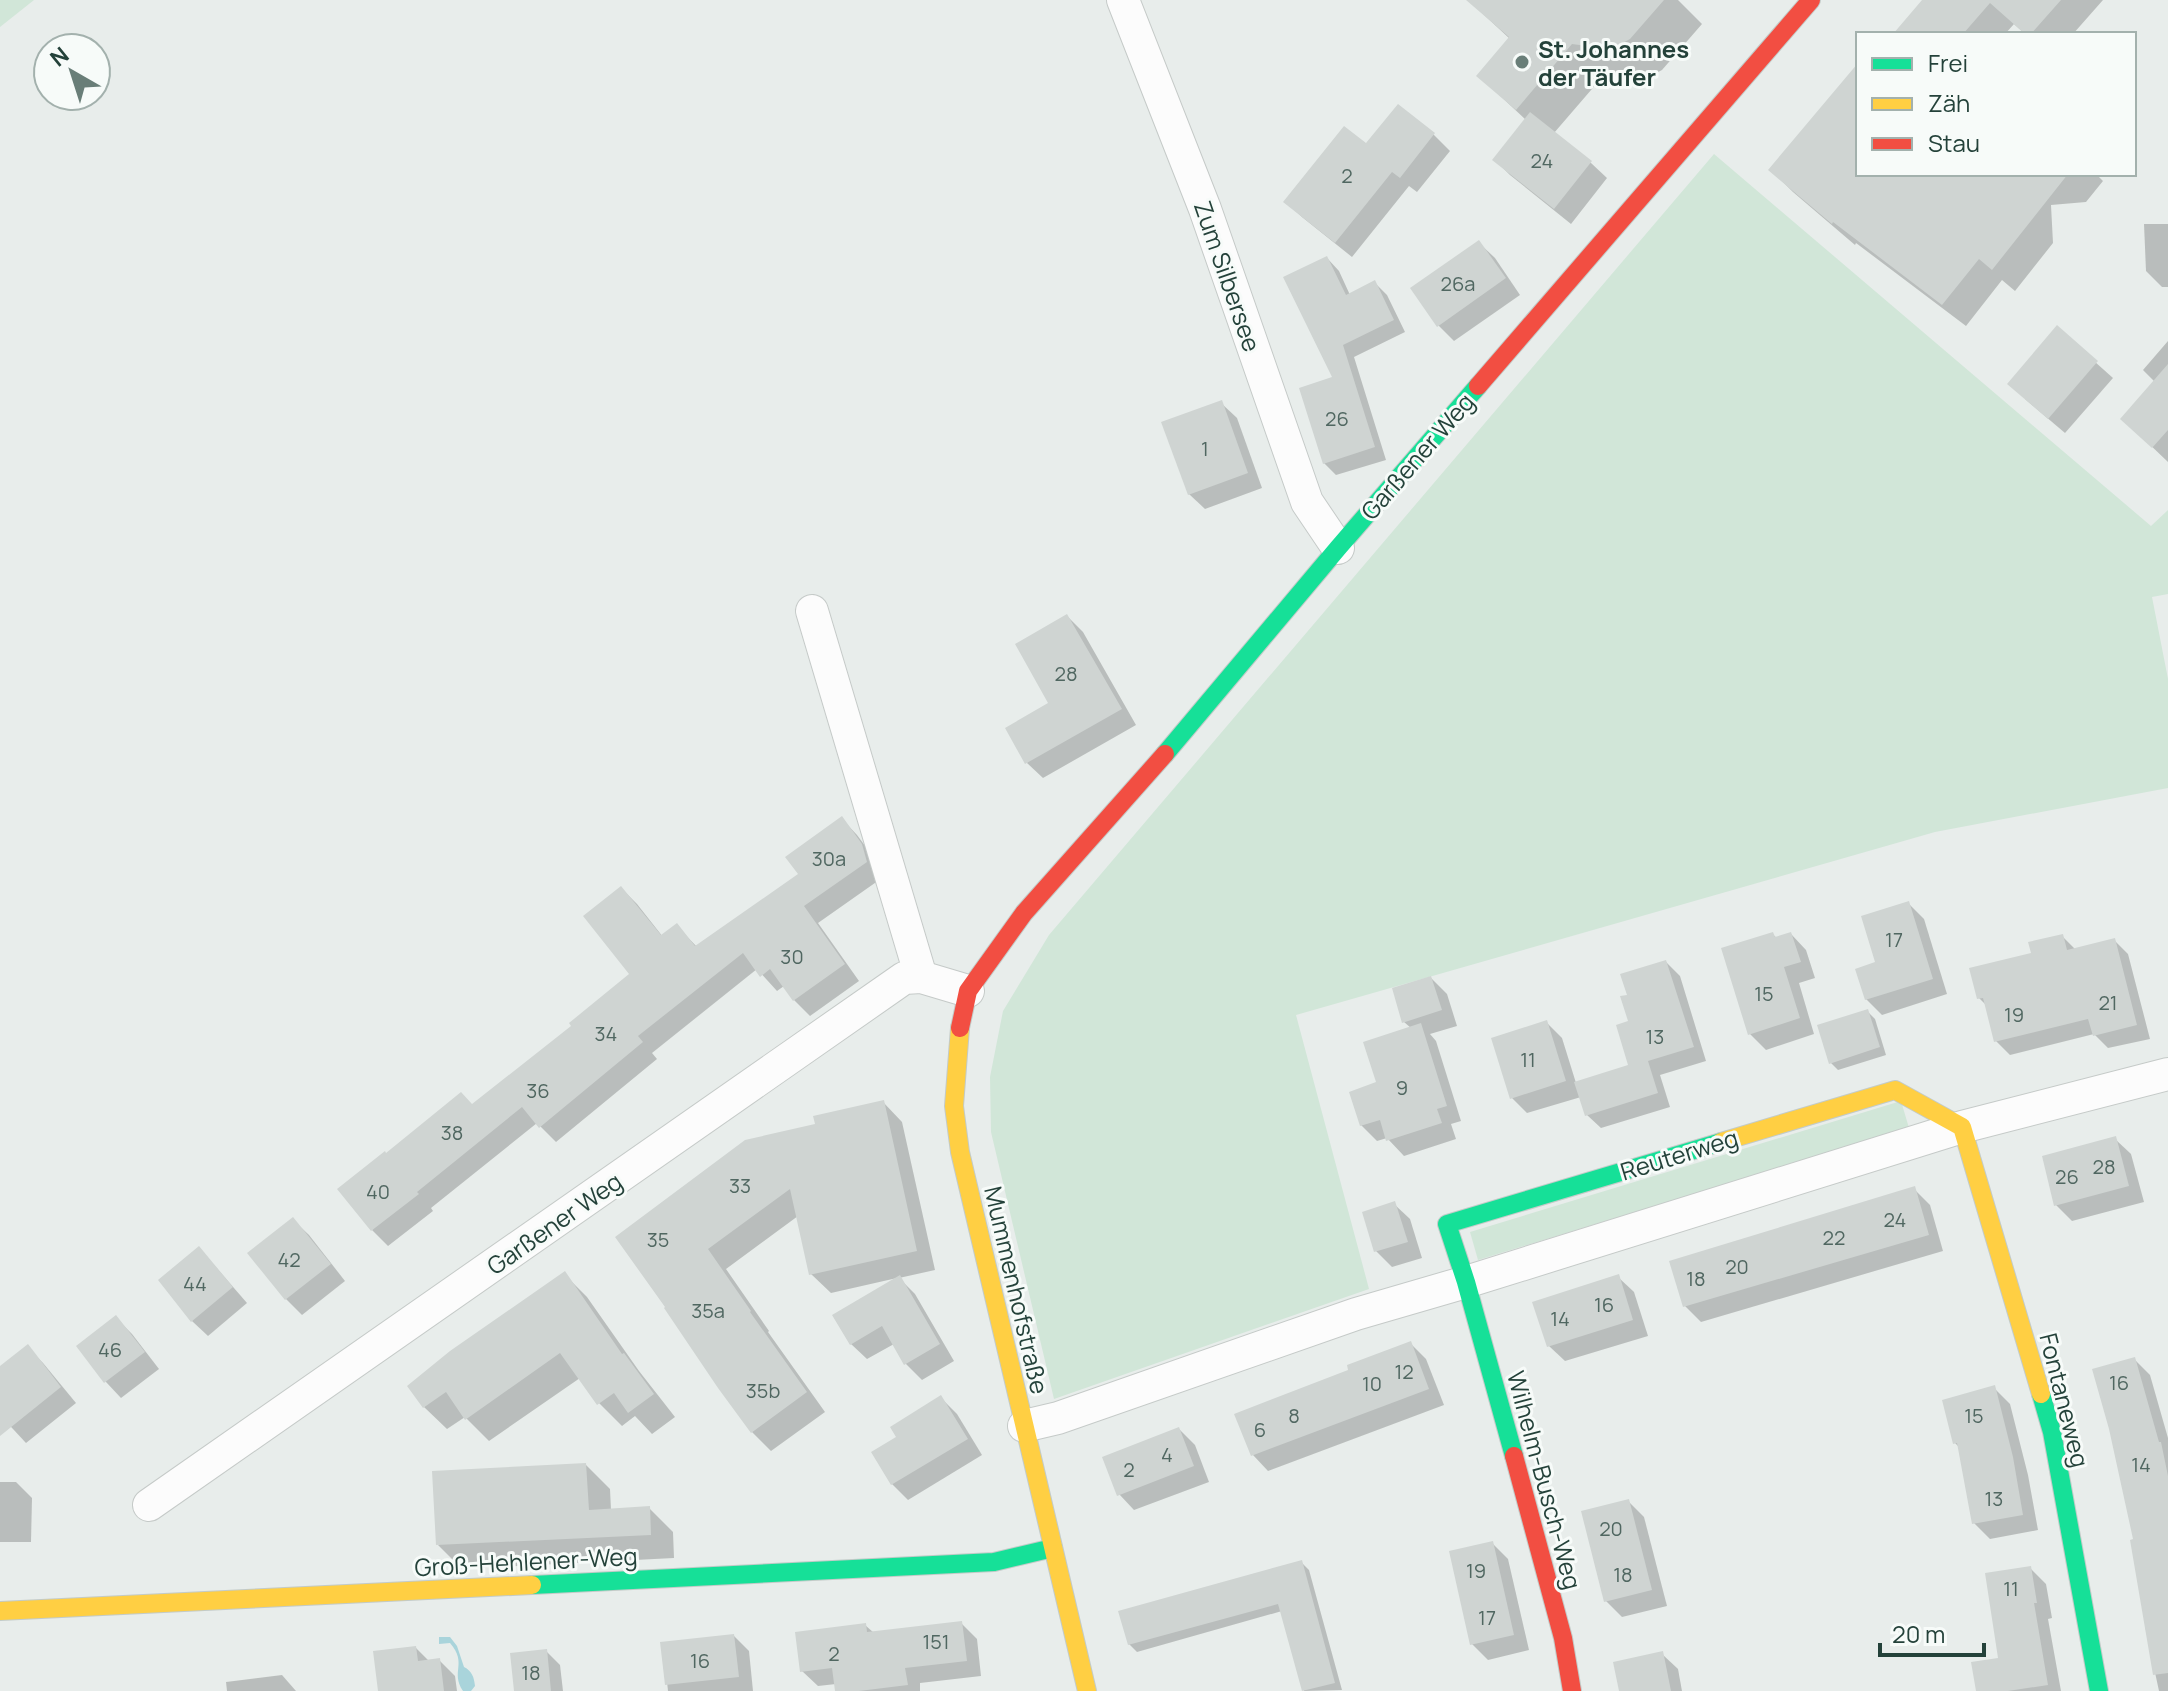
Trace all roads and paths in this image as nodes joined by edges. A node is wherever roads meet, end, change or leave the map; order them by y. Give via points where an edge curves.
1 (1123, 0) edge
2 (1811, 0) edge
3 (1338, 548) junction
4 (812, 611) dead end
5 (1024, 913) joint
6 (921, 977) junction
7 (968, 991) junction
8 (2168, 1074) edge
9 (1962, 1127) junction
10 (1466, 1282) junction
11 (1024, 1426) junction
12 (149, 1505) dead end
13 (1053, 1548) junction
14 (0, 1611) edge
15 (1087, 1691) edge
16 (1572, 1691) edge
17 (2099, 1691) edge

1 - 3 street, Zum Silbersee via 1200,197 1307,502
2 - 3 street, Garßener Weg
3 - 5 street, Garßener Weg
4 - 6 street
5 - 7 street, Mummenhofstraße
6 - 7 street
6 - 12 street, Garßener Weg via 904,978
7 - 11 street, Mummenhofstraße via 958,1038 954,1106
8 - 9 street
9 - 10 street
9 - 10 street, Reuterweg via 1895,1090 1447,1224
9 - 17 street, Fontaneweg via 2052,1432
10 - 11 street
10 - 16 street, Wilhelm-Busch-Weg via 1563,1638
11 - 13 street, Mummenhofstraße
13 - 14 street, Groß-Hehlener-Weg via 994,1562
13 - 15 street, Mummenhofstraße

